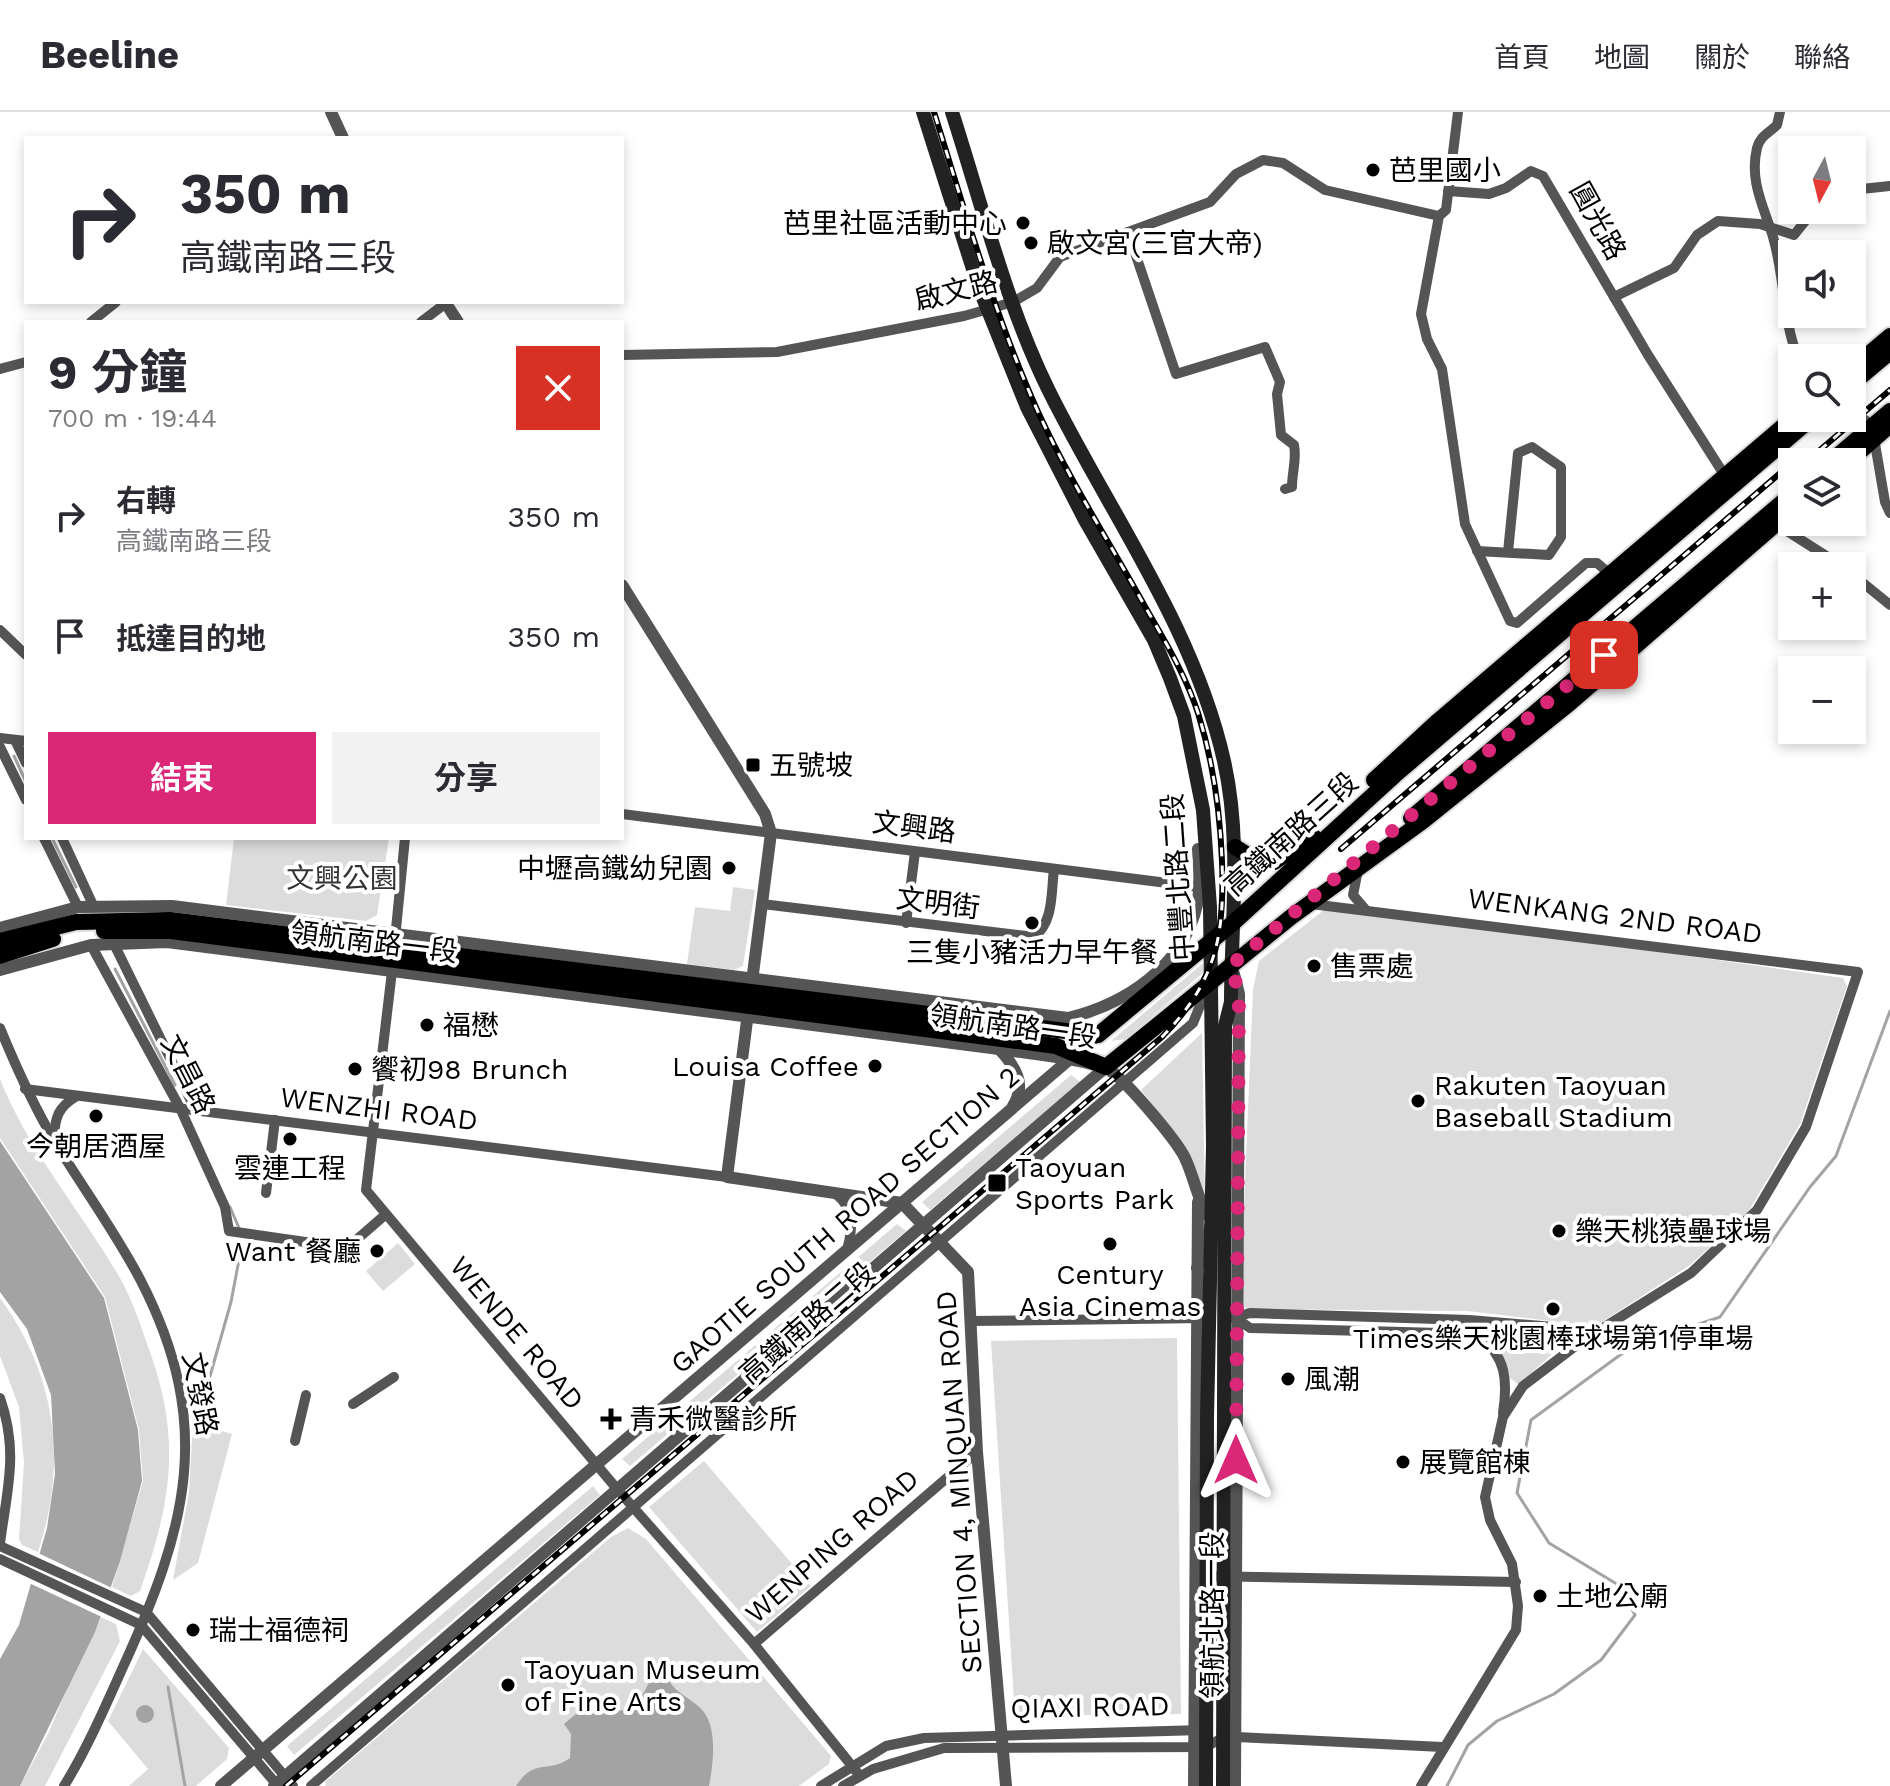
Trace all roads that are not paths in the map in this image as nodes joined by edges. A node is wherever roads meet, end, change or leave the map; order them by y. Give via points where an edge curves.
1 (331, 112) edge
2 (923, 112) edge
3 (952, 112) edge
4 (1458, 112) edge
5 (1780, 112) edge
6 (340, 136) edge
7 (1890, 186) edge
8 (1866, 189) edge
9 (1448, 191) junction
10 (1439, 216) junction
11 (1803, 224) edge
12 (1768, 227) junction
13 (1128, 232) junction
14 (1614, 297) junction
15 (1013, 302) junction
16 (114, 304) edge
17 (445, 304) edge
18 (987, 308) junction
19 (94, 320) edge
20 (424, 320) edge
21 (1890, 336) edge
22 (1793, 344) edge
23 (1890, 352) edge
24 (624, 355) edge
25 (1866, 356) edge
26 (24, 363) edge
27 (0, 369) edge
28 (1866, 372) edge
29 (1890, 411) edge
30 (1866, 424) edge
31 (1890, 425) edge
32 (1778, 431) edge
33 (1796, 432) edge
34 (1874, 432) junction
35 (1851, 448) edge
36 (1860, 448) edge
37 (1725, 476) junction
38 (1285, 489) dead end
39 (1778, 506) edge
40 (1890, 513) edge
41 (1776, 524) joint
42 (1477, 551) junction
43 (1508, 552) junction
44 (1656, 552) junction
45 (1820, 552) edge
46 (1610, 574) junction
47 (1708, 582) junction
48 (1866, 585) edge
49 (624, 588) edge
50 (1890, 605) edge
51 (1652, 615) junction
52 (0, 630) edge
53 (24, 653) edge
54 (0, 738) edge
55 (20, 740) edge
56 (0, 747) edge
57 (24, 796) edge
58 (624, 814) edge
59 (1331, 824) junction
60 (771, 833) junction
61 (1313, 836) junction
62 (45, 840) edge
63 (63, 840) edge
64 (405, 840) edge
65 (1235, 847) junction
66 (1198, 849) dead end
67 (915, 852) junction
68 (1054, 869) junction
69 (1358, 870) junction
70 (1284, 878) junction
71 (1199, 887) junction
72 (762, 904) junction
73 (1309, 904) junction
74 (93, 905) junction
75 (78, 907) junction
76 (1365, 909) junction
77 (906, 923) junction
78 (1233, 923) junction
79 (0, 928) edge
80 (1210, 939) junction
81 (0, 941) edge
82 (113, 942) junction
83 (91, 945) junction
84 (394, 953) junction
85 (0, 956) edge
86 (1231, 965) junction
87 (0, 970) edge
88 (1211, 981) junction
89 (750, 998) junction
90 (1004, 1010) junction
91 (0, 1028) edge
92 (1052, 1029) junction
93 (1098, 1035) junction
94 (999, 1049) junction
95 (1071, 1058) junction
96 (1106, 1067) junction
97 (1125, 1082) junction
98 (25, 1089) junction
99 (77, 1096) junction
100 (180, 1108) junction
101 (195, 1109) junction
102 (1011, 1109) junction
103 (275, 1120) junction
104 (374, 1132) junction
105 (54, 1140) junction
106 (727, 1177) junction
107 (266, 1193) dead end
108 (835, 1193) junction
109 (1199, 1199) junction
110 (902, 1203) junction
111 (385, 1215) junction
112 (1212, 1221) junction
113 (924, 1225) junction
114 (939, 1244) junction
115 (847, 1250) junction
116 (1197, 1268) junction
117 (1217, 1318) junction
118 (1469, 1320) junction
119 (971, 1321) junction
120 (1478, 1334) junction
121 (1582, 1341) junction
122 (394, 1377) dead end
123 (306, 1395) dead end
124 (0, 1398) edge
125 (353, 1404) dead end
126 (1503, 1417) junction
127 (295, 1441) dead end
128 (977, 1452) junction
129 (597, 1464) junction
130 (617, 1489) junction
131 (634, 1507) junction
132 (0, 1545) edge
133 (0, 1559) edge
134 (15, 1559) junction
135 (1200, 1576) junction
136 (1229, 1576) junction
137 (1516, 1582) junction
138 (122, 1610) junction
139 (146, 1612) junction
140 (141, 1625) junction
141 (754, 1644) junction
142 (1200, 1730) junction
143 (1001, 1733) junction
144 (1229, 1738) junction
145 (1200, 1747) junction
146 (1442, 1747) junction
147 (1002, 1748) junction
148 (259, 1754) junction
149 (852, 1764) junction
150 (860, 1776) junction
151 (281, 1784) edge
152 (64, 1786) edge
153 (221, 1786) edge
154 (311, 1786) edge
155 (821, 1786) edge
156 (843, 1786) edge
157 (1006, 1786) edge
158 (1194, 1786) edge
159 (1206, 1786) edge
160 (1223, 1786) edge
161 (1235, 1786) edge
162 (1421, 1786) edge

1 - 6 street
2 - 18 main road, 中豐北路二段
3 - 15 main road, 中豐北路二段
4 - 9 street
5 - 12 street via 1777,125 1763,134 1757,147 1756,180
7 - 8 street
9 - 10 street via 1446,210
9 - 14 street, 圓光路 via 1489,194 1526,172 1540,173
10 - 13 street, 啟文路 via 1325,190 1273,159 1236,174 1210,202
10 - 42 street via 1421,314 1442,369 1465,524
11 - 12 street via 1794,235
12 - 14 street, 圓光路 via 1718,221 1697,235 1674,268
12 - 22 street
13 - 15 street, 啟文路 via 1060,257 1037,288
13 - 38 street via 1176,374 1265,347 1280,382 1281,435 1294,445 1297,460 1292,487
14 - 37 street, 圓光路
15 - 18 street, 啟文路
15 - 65 main road, 中豐北路二段 via 1047,387 1184,641 1224,760
16 - 19 street
17 - 20 street
18 - 24 street, 啟文路 via 777,352
18 - 80 main road, 中豐北路二段 via 1027,407 1154,640 1184,716 1208,854
21 - 25 main road
23 - 28 main road
26 - 27 street
29 - 34 main road
30 - 34 street
31 - 34 main road
32 - 37 main road, 高鐵南路三段
33 - 44 main road, 高鐵南路三段
34 - 35 main road
34 - 36 main road
34 - 40 street
37 - 46 main road, 高鐵南路三段
39 - 51 main road
41 - 45 street
41 - 47 main road
42 - 43 street
42 - 46 street via 1510,621 1517,623 1586,563 1597,563
43 - 43 street via 1549,555 1561,537 1561,467 1532,447 1518,453
44 - 46 main road
44 - 70 main road, 高鐵南路三段 via 1405,766
46 - 59 main road, 高鐵南路三段 via 1438,721
47 - 51 main road
47 - 69 main road via 1570,703
48 - 50 street
49 - 60 street via 765,814
51 - 73 main road
52 - 53 street
54 - 55 street
56 - 57 street
58 - 60 street, 文興路
59 - 61 main road, 高鐵南路三段
59 - 70 main road
60 - 67 street, 文興路
60 - 72 street
61 - 65 main road via 1274,862 1256,860
61 - 78 main road, 高鐵南路三段
62 - 75 street
63 - 74 street
64 - 84 street, WENDE ROAD
65 - 78 main road, 中豐北路二段
66 - 71 street
67 - 68 street, 文興路
67 - 77 street
68 - 71 street, 文興路
68 - 77 street, 文明街 via 1049,913 1044,929 1034,937
69 - 73 main road
69 - 76 street via 1353,895
70 - 78 main road, 高鐵南路三段
71 - 90 street via 1191,928 1176,953 1118,1001 1068,1018
72 - 77 street, 文明街
72 - 89 street
73 - 76 street, WENKANG 2ND ROAD
73 - 86 main road
74 - 75 street, 領航南路一段
74 - 84 street, 領航南路一段 via 172,906
75 - 79 street, 領航南路一段
76 - 121 street, WENKANG 2ND ROAD via 1858,972 1806,1127 1757,1210 1691,1273
78 - 80 main road
78 - 86 main road, 中豐北路二段
80 - 88 main road, 中豐北路二段
80 - 93 main road
81 - 84 main road, 領航南路一段 via 76,922 138,919
82 - 83 street, 領航南路一段
82 - 84 street, 領航南路一段
82 - 101 street, 文昌路
83 - 87 street, 領航南路一段
83 - 100 street, 文昌路
84 - 85 main road, 領航南路一段 via 121,930 77,933
84 - 89 main road, 領航南路一段
84 - 89 street, 領航南路一段
84 - 104 street, WENDE ROAD
86 - 88 main road, 高鐵南路二段
86 - 117 main road, 中豐北路二段
88 - 96 main road, 高鐵南路二段
88 - 97 street, 高鐵南路二段 via 1193,1023
88 - 112 main road, 中豐北路二段
89 - 90 street, 領航南路一段
89 - 92 main road, 領航南路一段
89 - 94 street, 領航南路一段
89 - 95 main road, 領航南路一段 via 1056,1046
89 - 106 street
90 - 92 street
91 - 98 street, 文發路
92 - 93 main road, 領航南路一段
93 - 95 street, GAOTIE SOUTH ROAD SECTION 2
94 - 95 street, 領航南路一段
94 - 102 street via 1018,1074
95 - 96 main road, 領航南路一段
95 - 102 street, GAOTIE SOUTH ROAD SECTION 2
96 - 97 street
96 - 113 street, GAOTIE SOUTH ROAD SECTION 2
97 - 109 street via 1171,1133
97 - 114 street, 高鐵南路二段
98 - 99 street, WENZHI ROAD
98 - 105 street, 文發路
99 - 100 street, WENZHI ROAD
99 - 105 street via 62,1104
100 - 101 street, WENZHI ROAD
100 - 111 street, 文昌路 via 225,1207 229,1231 347,1248
101 - 103 street, WENZHI ROAD
102 - 110 street, GAOTIE SOUTH ROAD SECTION 2
103 - 104 street, WENZHI ROAD
103 - 107 street
104 - 106 street, WENZHI ROAD
104 - 111 street, WENDE ROAD via 366,1190
105 - 139 street, 文發路 via 140,1280 181,1395 187,1454 179,1522
106 - 108 street
108 - 110 street
108 - 115 street via 850,1210
109 - 112 street
109 - 116 street
110 - 113 street, SECTION 4, MINQUAN ROAD
110 - 115 street, GAOTIE SOUTH ROAD SECTION 2
111 - 129 street, WENDE ROAD
112 - 116 street
112 - 117 main road, 中豐北路二段
113 - 114 street, SECTION 4, MINQUAN ROAD
113 - 130 street, GAOTIE SOUTH ROAD SECTION 2
114 - 119 street, SECTION 4, MINQUAN ROAD via 968,1272
114 - 131 street, 高鐵南路二段
115 - 129 street, GAOTIE SOUTH ROAD SECTION 2
116 - 117 street
117 - 118 street via 1250,1313
117 - 119 street
117 - 120 street via 1250,1328
117 - 135 main road
117 - 136 main road
118 - 120 street
118 - 121 street via 1554,1327
119 - 128 street, SECTION 4, MINQUAN ROAD
120 - 121 street via 1550,1345
120 - 126 street via 1492,1346 1505,1372
121 - 126 street via 1523,1386
122 - 125 street
123 - 127 street
124 - 132 street via 12,1457
126 - 137 street via 1485,1497
128 - 141 street, WENPING ROAD
128 - 143 street, SECTION 4, MINQUAN ROAD
129 - 130 street, WENDE ROAD
129 - 148 street, GAOTIE SOUTH ROAD SECTION 2
130 - 131 street, WENDE ROAD
130 - 151 street, GAOTIE SOUTH ROAD SECTION 2
131 - 141 street, WENDE ROAD
131 - 154 street, 高鐵南路二段
132 - 134 street
133 - 134 street
134 - 138 street
135 - 136 street
135 - 142 main road
136 - 137 street
136 - 144 main road
137 - 146 street via 1516,1630
138 - 139 street
138 - 140 street
139 - 140 street, 文發路
139 - 148 street
140 - 148 street
140 - 152 street, 文發路
141 - 149 street, WENDE ROAD
142 - 143 street, QIAXI ROAD
142 - 144 street, QIAXI ROAD
142 - 145 main road
143 - 147 street, SECTION 4, MINQUAN ROAD
143 - 149 street, QIAXI ROAD via 924,1738 886,1746
144 - 145 street, QIAXI ROAD
144 - 146 street
144 - 160 main road
144 - 161 street, 領航北路一段
145 - 147 street, QIAXI ROAD
145 - 158 street
145 - 159 main road
146 - 162 street
147 - 150 street, QIAXI ROAD via 944,1748
147 - 157 street, SECTION 4, MINQUAN ROAD
148 - 151 street
148 - 153 street, GAOTIE SOUTH ROAD SECTION 2
149 - 150 street, WENDE ROAD
149 - 155 street, QIAXI ROAD
150 - 156 street, QIAXI ROAD

